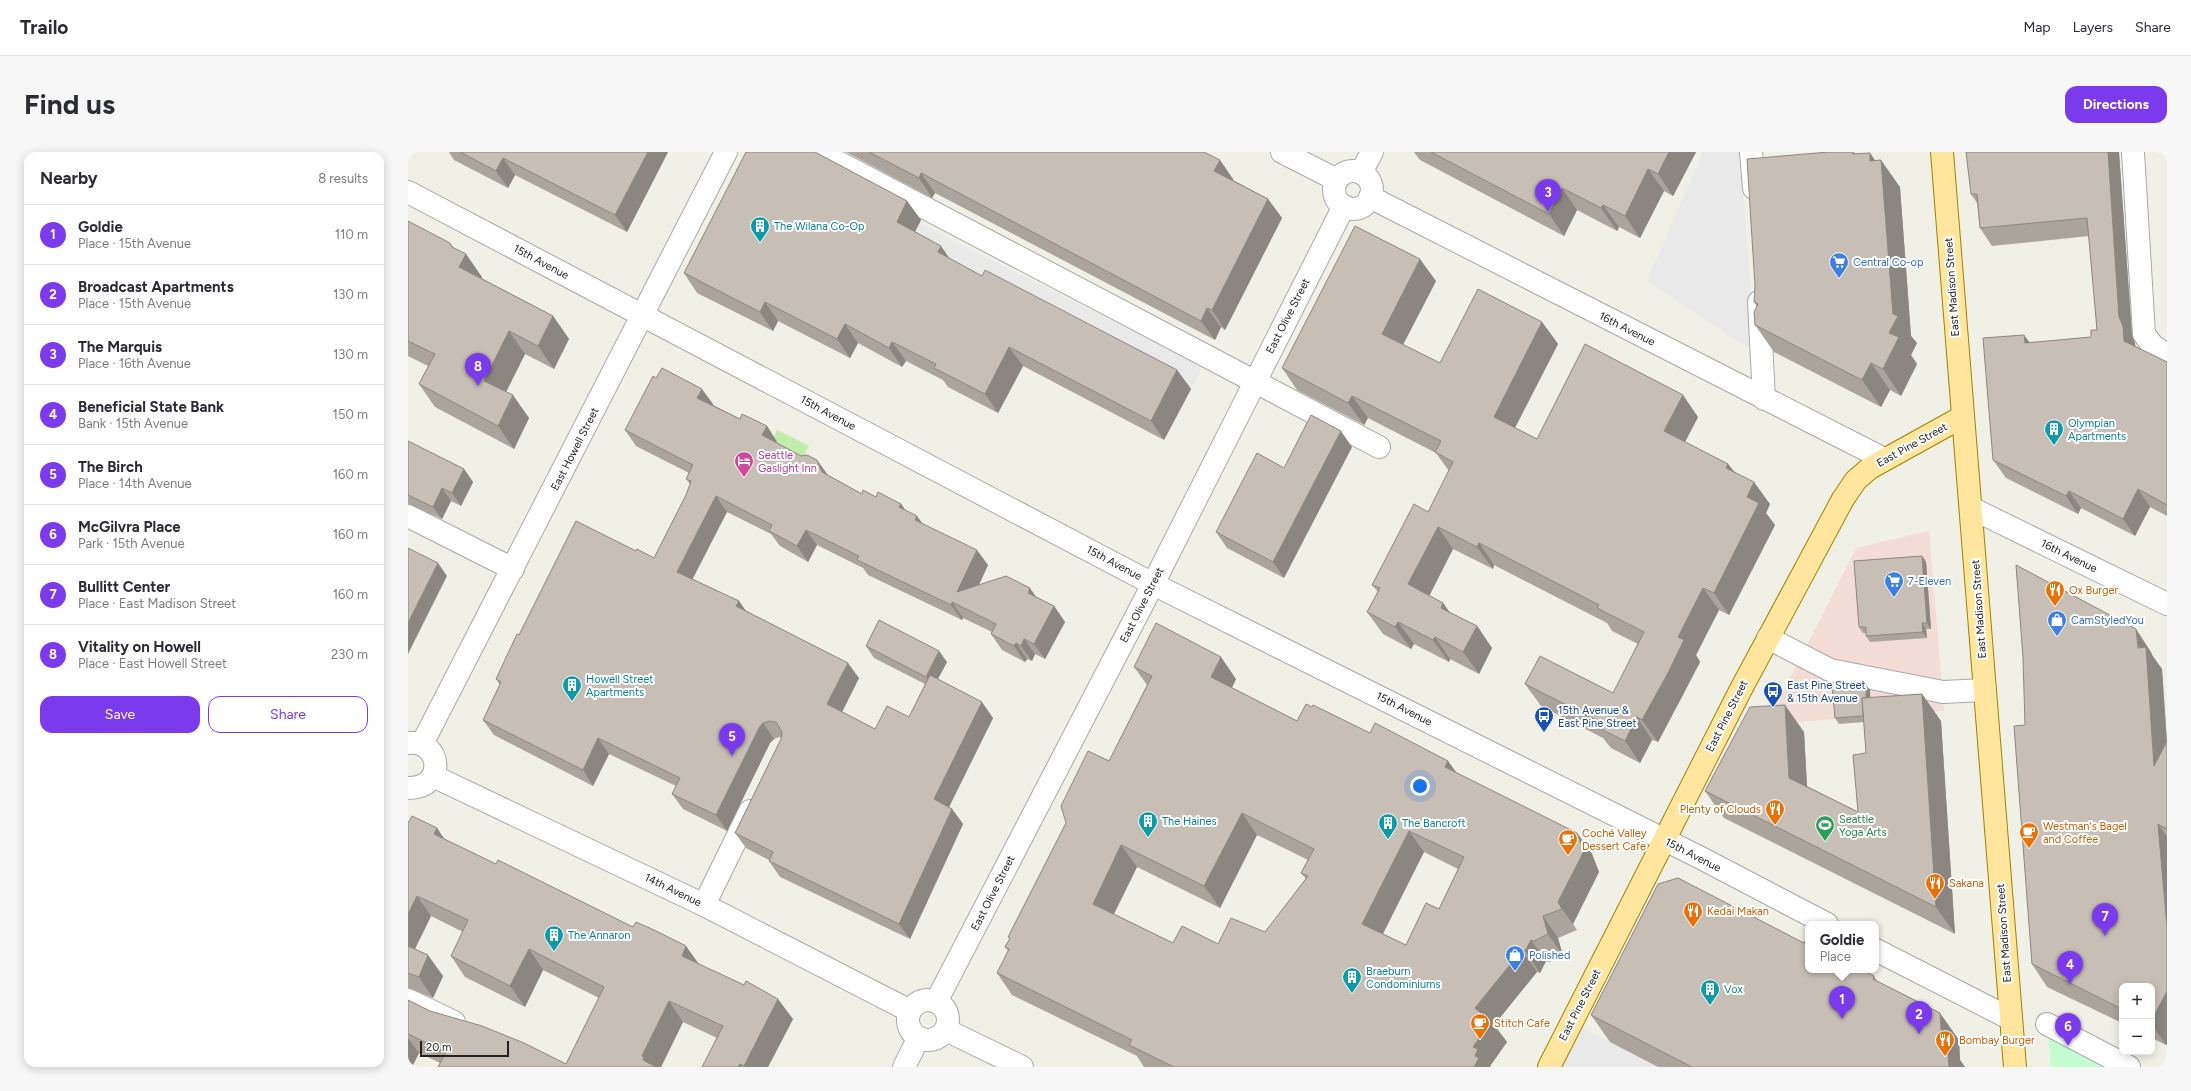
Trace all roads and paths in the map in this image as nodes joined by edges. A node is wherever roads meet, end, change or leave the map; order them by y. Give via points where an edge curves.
1 (726, 152) edge
2 (819, 152) edge
3 (1282, 152) edge
4 (1372, 152) edge
5 (1751, 152) edge
6 (1942, 152) edge
7 (2133, 152) edge
8 (1361, 173) junction
9 (1337, 180) junction
10 (408, 192) edge
11 (1370, 198) junction
12 (1344, 206) junction
13 (1754, 207) edge
14 (1758, 285) edge
15 (643, 316) junction
16 (2167, 355) edge
17 (1254, 381) junction
18 (1764, 399) junction
19 (1962, 417) junction
20 (1379, 447) dead end
21 (1884, 459) junction
22 (1971, 508) junction
23 (408, 516) edge
24 (513, 569) junction
25 (1153, 584) junction
26 (2167, 608) edge
27 (1768, 638) junction
28 (1985, 690) junction
29 (415, 743) edge
30 (433, 776) junction
31 (408, 788) edge
32 (760, 791) edge
33 (1664, 840) junction
34 (704, 905) junction
35 (1821, 921) edge
36 (1879, 952) edge
37 (408, 1000) edge
38 (936, 1002) junction
39 (910, 1011) junction
40 (2010, 1019) junction
41 (2047, 1024) dead end
42 (475, 1028) edge
43 (946, 1030) junction
44 (918, 1039) junction
45 (904, 1067) edge
46 (1022, 1067) edge
47 (1549, 1067) edge
48 (2015, 1067) edge
49 (2129, 1067) edge

1 - 15 street, East Howell Street
2 - 17 street
3 - 9 street
4 - 8 street
5 - 13 street
6 - 19 main road, East Madison Street
7 - 16 street via 2144,334 2153,346
8 - 9 street via 1344,173
8 - 11 street via 1371,183
9 - 12 street via 1334,195
10 - 15 street, 15th Avenue
11 - 12 street via 1359,208
11 - 18 street, 16th Avenue
12 - 17 street, East Olive Street
14 - 18 street
15 - 24 street, East Howell Street
15 - 25 street, 15th Avenue
17 - 20 street
17 - 25 street, East Olive Street
18 - 21 street, 16th Avenue
19 - 21 main road, East Pine Street
19 - 22 main road, East Madison Street
21 - 27 main road, East Pine Street via 1856,480 1843,499
22 - 26 street, 16th Avenue
22 - 28 main road, East Madison Street
23 - 24 street
24 - 29 street, East Howell Street
25 - 33 street, 15th Avenue
25 - 38 street, East Olive Street
27 - 28 street via 1830,670 1943,692
27 - 33 main road, East Pine Street
28 - 40 main road, East Madison Street
29 - 30 street via 433,755 436,769
30 - 31 street via 422,786
30 - 34 street, 14th Avenue
32 - 34 street
33 - 35 street, 15th Avenue
33 - 47 main road, East Pine Street
34 - 39 street, 14th Avenue
36 - 40 street
37 - 42 street via 450,1020
38 - 39 street via 921,1001
38 - 43 street via 948,1015
39 - 44 street via 907,1016 909,1029
40 - 48 main road, East Madison Street
41 - 49 street
43 - 44 street via 932,1041
43 - 46 street
44 - 45 street

